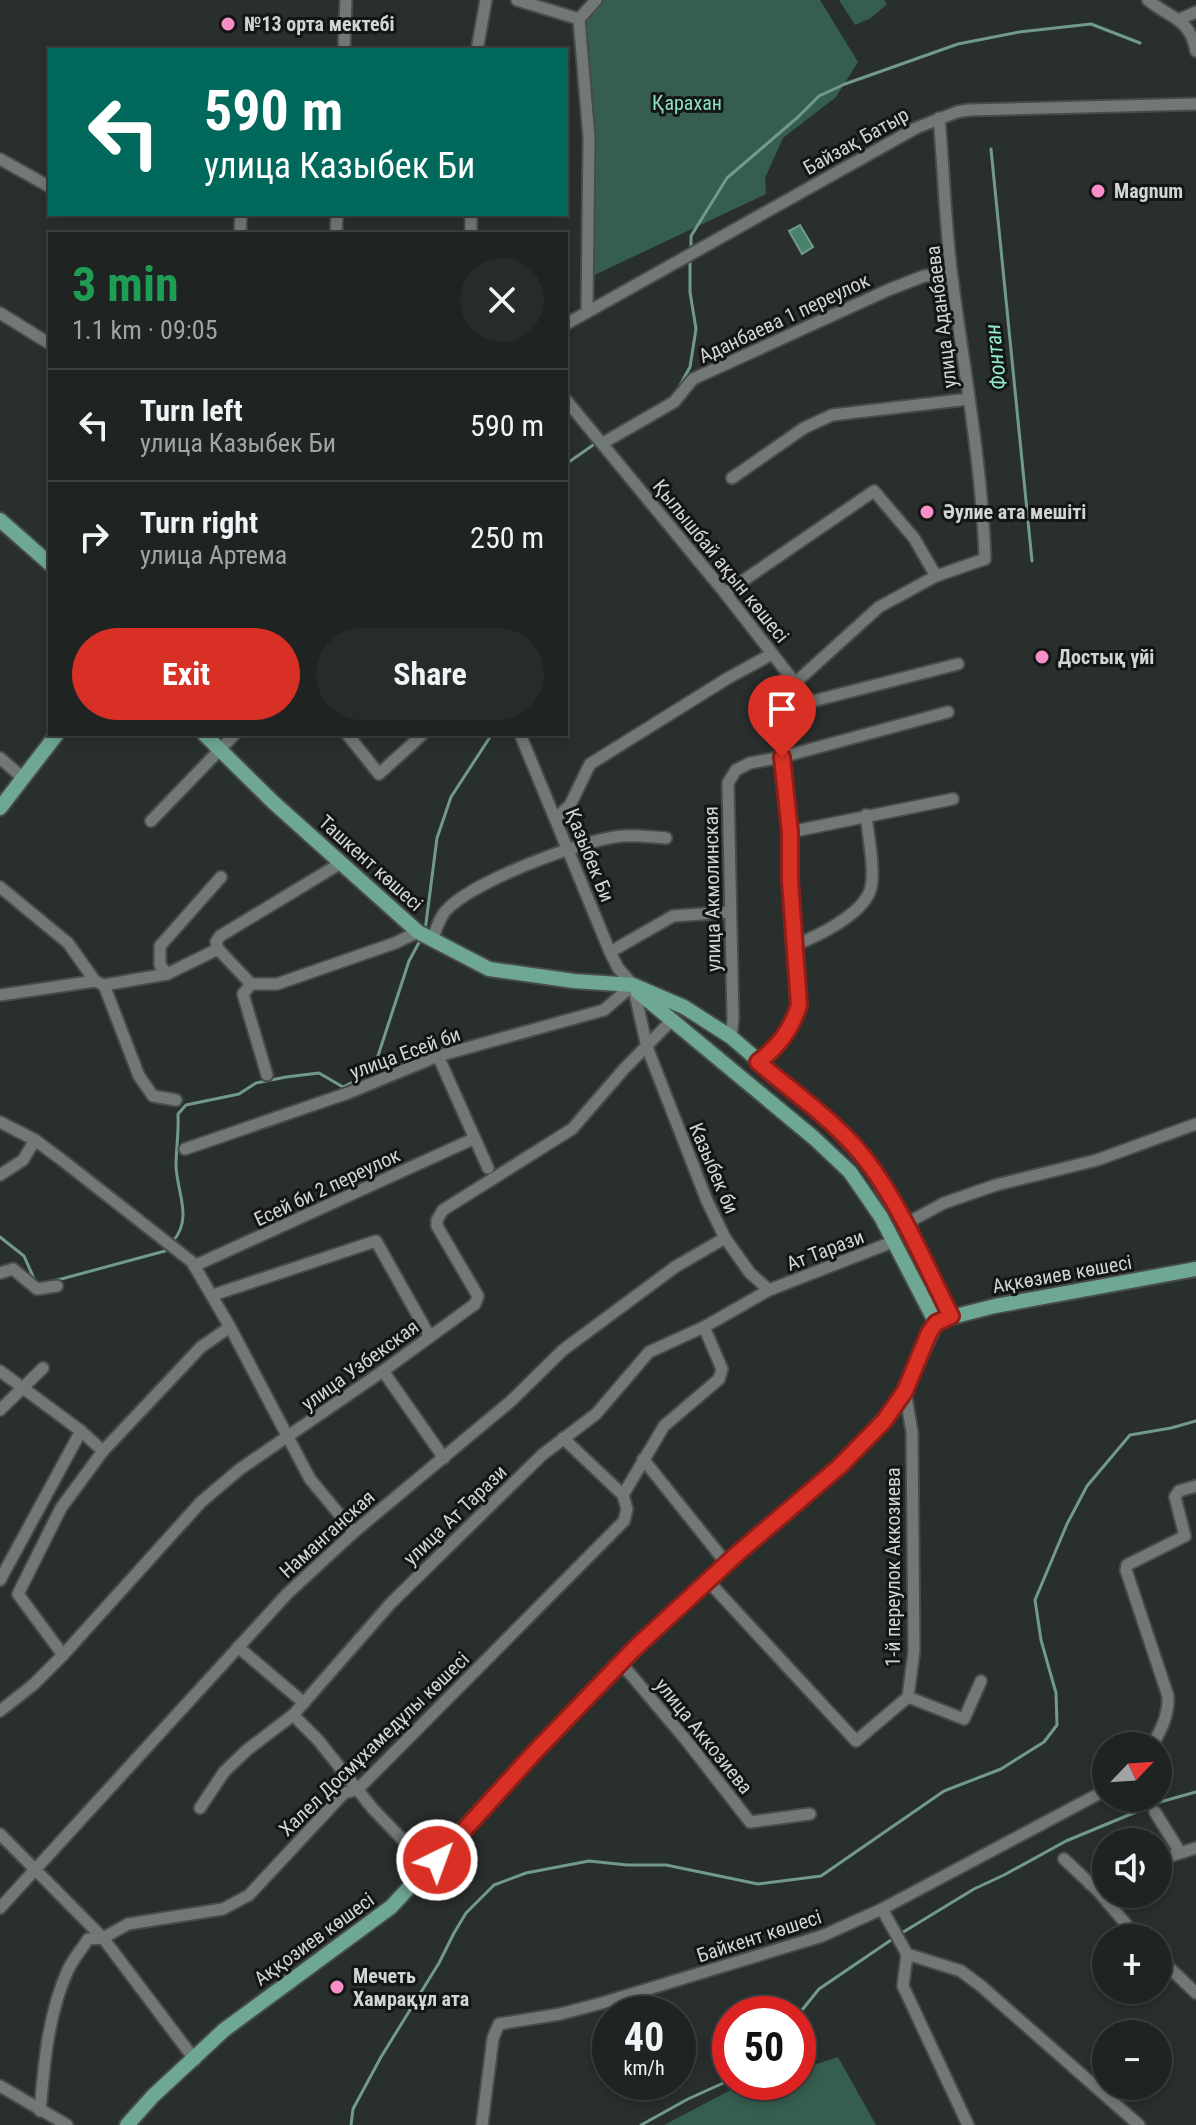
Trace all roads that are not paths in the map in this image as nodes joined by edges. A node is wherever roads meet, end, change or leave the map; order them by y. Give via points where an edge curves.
1 (346, 0) edge
2 (486, 0) edge
3 (517, 0) edge
4 (596, 0) edge
5 (1148, 0) edge
6 (1196, 12) edge
7 (579, 19) junction
8 (1180, 19) junction
9 (344, 48) edge
10 (477, 48) edge
11 (1196, 51) edge
12 (1196, 104) edge
13 (939, 118) junction
14 (0, 159) edge
15 (48, 186) edge
16 (951, 273) junction
17 (587, 312) junction
18 (0, 313) edge
19 (568, 323) edge
20 (48, 343) edge
21 (969, 399) junction
22 (568, 402) edge
23 (603, 443) junction
24 (732, 478) dead end
25 (0, 520) edge
26 (48, 562) edge
27 (936, 576) junction
28 (725, 593) junction
29 (772, 654) junction
30 (958, 664) dead end
31 (795, 683) junction
32 (948, 712) dead end
33 (55, 736) edge
34 (206, 736) edge
35 (233, 736) edge
36 (349, 736) edge
37 (421, 736) edge
38 (521, 736) edge
39 (218, 750) junction
40 (782, 757) junction
41 (0, 758) edge
42 (23, 778) junction
43 (953, 799) dead end
44 (0, 808) edge
45 (866, 815) junction
46 (556, 818) junction
47 (151, 821) dead end
48 (790, 832) junction
49 (666, 838) dead end
50 (569, 850) junction
51 (341, 863) junction
52 (221, 877) dead end
53 (0, 887) edge
54 (730, 912) junction
55 (418, 932) junction
56 (433, 939) junction
57 (795, 945) junction
58 (218, 949) junction
59 (610, 952) junction
60 (167, 974) junction
61 (100, 983) junction
62 (251, 984) junction
63 (633, 985) junction
64 (0, 995) edge
65 (672, 1020) junction
66 (731, 1037) junction
67 (647, 1047) junction
68 (438, 1056) junction
69 (758, 1062) junction
70 (267, 1075) dead end
71 (176, 1100) dead end
72 (0, 1122) edge
73 (828, 1122) junction
74 (1196, 1124) edge
75 (814, 1138) junction
76 (473, 1139) junction
77 (35, 1140) junction
78 (185, 1149) dead end
79 (488, 1168) dead end
80 (0, 1175) edge
81 (905, 1224) junction
82 (725, 1238) junction
83 (895, 1241) junction
84 (194, 1266) junction
85 (1196, 1269) edge
86 (0, 1273) edge
87 (57, 1286) dead end
88 (769, 1290) junction
89 (213, 1295) junction
90 (951, 1316) junction
91 (936, 1323) junction
92 (230, 1327) junction
93 (704, 1327) junction
94 (430, 1337) junction
95 (43, 1368) dead end
96 (0, 1371) edge
97 (383, 1371) junction
98 (22, 1387) junction
99 (905, 1391) junction
100 (0, 1410) edge
101 (81, 1431) junction
102 (563, 1438) junction
103 (287, 1439) junction
104 (103, 1451) junction
105 (444, 1458) junction
106 (643, 1459) junction
107 (1196, 1486) edge
108 (623, 1495) junction
109 (354, 1532) junction
110 (727, 1564) junction
111 (0, 1580) edge
112 (708, 1581) junction
113 (238, 1647) junction
114 (63, 1655) junction
115 (621, 1663) junction
116 (981, 1681) dead end
117 (908, 1697) junction
118 (304, 1703) junction
119 (0, 1711) edge
120 (293, 1715) junction
121 (1159, 1732) edge
122 (357, 1790) junction
123 (1092, 1797) edge
124 (200, 1808) dead end
125 (1155, 1812) dead end
126 (810, 1814) dead end
127 (0, 1834) edge
128 (1196, 1848) edge
129 (1180, 1852) junction
130 (1172, 1855) edge
131 (1064, 1859) dead end
132 (430, 1868) junction
133 (35, 1872) junction
134 (1090, 1884) joint
135 (0, 1908) edge
136 (882, 1909) junction
137 (1126, 1924) edge
138 (103, 1938) junction
139 (907, 1954) junction
140 (1172, 1970) edge
141 (1196, 1993) edge
142 (195, 2060) junction
143 (0, 2086) edge
144 (40, 2111) junction
145 (67, 2125) edge
146 (127, 2125) edge
147 (482, 2125) edge
148 (968, 2125) edge
149 (1139, 2125) edge

1 - 9 street
2 - 10 street
3 - 7 street
4 - 7 street
5 - 8 street
6 - 8 street
7 - 17 street via 589,138
8 - 11 street
12 - 13 street, Байзақ Батыр via 969,110
13 - 16 street, улица Аданбаева
13 - 17 street, Байзақ Батыр
14 - 15 street
16 - 21 street, улица Аданбаева
16 - 23 street, Аданбаева 1 переулок via 924,276 888,290 693,379 674,402
17 - 19 street, Байзақ Батыр
18 - 20 street
21 - 24 street via 832,415
21 - 27 street, улица Аданбаева via 985,559
22 - 23 street, Қылышбай ақын көшесі
23 - 28 street, Қылышбай ақын көшесі
25 - 26 main road
27 - 28 street via 914,538 874,491
27 - 31 street via 879,607
28 - 29 street, Қылышбай ақын көшесі
29 - 31 street, Қылышбай ақын көшесі
29 - 46 street via 590,764 570,805
30 - 31 street, Қылышбай ақын көшесі via 813,701
32 - 40 street, улица Акмолинская
33 - 42 main road
34 - 39 main road, Ташкент көшесі
35 - 39 street
36 - 37 street via 379,774
38 - 46 street, Қазыбек Би
39 - 47 street
39 - 51 main road, Ташкент көшесі
40 - 48 street
40 - 54 street, улица Акмолинская via 750,763 736,770 728,783
41 - 42 street
42 - 44 main road
43 - 45 street
45 - 48 street
45 - 57 street via 869,894 826,932
46 - 50 street, Қазыбек Би
48 - 57 street
49 - 50 street via 620,836
50 - 56 street via 493,877 457,900 442,915
50 - 59 street, Қазыбек Би
51 - 55 main road, Ташкент көшесі
51 - 58 street via 220,936
52 - 60 street via 160,946 160,965
53 - 61 street via 68,943
54 - 59 street via 673,916
54 - 66 street, улица Акмолинская
55 - 56 main road, Ташкент көшесі
55 - 62 street via 277,984
56 - 63 main road, Ташкент көшесі via 489,969
57 - 69 street via 799,991 794,1022 776,1048
58 - 60 street
58 - 62 street
59 - 63 street, Қазыбек Би
60 - 61 street
61 - 64 street
61 - 71 street via 139,1076 153,1096
62 - 70 street via 243,994
63 - 65 main road
63 - 66 main road, Ташкент көшесі via 684,1007
63 - 67 street, Казыбек би
63 - 68 street, улица Есей би via 604,1010
65 - 67 street
65 - 75 main road
66 - 69 main road, Ташкент көшесі
67 - 82 street, Казыбек би
67 - 94 street, улица Узбекская via 572,1129 443,1210 437,1226 478,1296 475,1304
68 - 76 street
68 - 78 street, улица Есей би
69 - 73 main road, Ташкент көшесі
72 - 77 street
73 - 75 main road
73 - 81 main road, Ташкент көшесі via 871,1167
74 - 81 street via 1097,1160 996,1185
75 - 83 main road via 850,1172
76 - 79 street
76 - 84 street, Есей би 2 переулок
77 - 80 street via 23,1160
77 - 84 street
81 - 90 main road, Ташкент көшесі
82 - 88 street, Казыбек би
82 - 105 street, Наманганская via 675,1267 563,1350
83 - 88 street, Ат Тарази
83 - 91 main road
84 - 89 street
85 - 90 main road, Ақкөзиев көшесі
86 - 87 street via 13,1269 37,1289
88 - 93 street, улица Ат Тарази
89 - 92 street
89 - 94 street via 376,1241
90 - 91 main road, Ақкөзиев көшесі
91 - 99 main road, Аққозиев көшесі
92 - 103 street
92 - 104 street via 201,1347
93 - 102 street, улица Ат Тарази via 649,1352 596,1414
93 - 106 street, Халел Досмұхамедұлы көшесі via 722,1369 719,1379 664,1426
94 - 97 street, улица Узбекская
95 - 98 street
96 - 98 street
97 - 103 street, улица Узбекская
97 - 105 street
98 - 100 street
98 - 101 street
99 - 110 main road, Аққозиев көшесі via 840,1466
99 - 117 street, 1-й переулок Аккозиева via 912,1432 914,1651
101 - 104 street
101 - 111 street
102 - 108 street
102 - 118 street, улица Ат Тарази via 391,1603
103 - 109 street via 310,1479
103 - 114 street, улица Узбекская via 201,1502
104 - 114 street via 61,1508 18,1594
105 - 109 street, Наманганская
106 - 108 street, Халел Досмұхамедұлы көшесі
106 - 110 street
107 - 121 street via 1175,1497 1185,1536 1126,1570 1168,1696
108 - 122 street, Халел Досмұхамедұлы көшесі via 624,1521
109 - 113 street, Наманганская
110 - 112 main road, Аққозиев көшесі
112 - 115 main road, Аққозиев көшесі
112 - 117 street via 856,1741
113 - 118 street
113 - 133 street, Наманганская
114 - 119 street, улица Узбекская
115 - 126 street, улица Аккозиева via 750,1822
115 - 132 main road, Аққозиев көшесі
116 - 117 street via 964,1719
118 - 120 street, улица Ат Тарази
120 - 122 street
120 - 124 street, улица Ат Тарази via 224,1772
122 - 132 street
122 - 138 street, Халел Досмұхамедұлы көшесі via 344,1793 249,1895 223,1909 128,1924
123 - 136 street, Байкент көшесі
125 - 129 street
127 - 133 street
128 - 129 street
129 - 130 street
131 - 134 street
132 - 142 main road, Аққозиев көшесі via 391,1907 224,2030
133 - 135 street, Наманганская
133 - 138 street
134 - 137 street
136 - 139 street
136 - 147 street, Байкент көшесі via 822,1936 602,2003 499,2024
138 - 142 street
138 - 144 street, Халел Досмұхамедұлы көшесі via 88,1939 68,1969 45,2060
139 - 148 street via 903,1986
139 - 149 street via 971,1978
140 - 141 street
142 - 146 main road, Аққозиев көшесі
143 - 144 street
144 - 145 street

